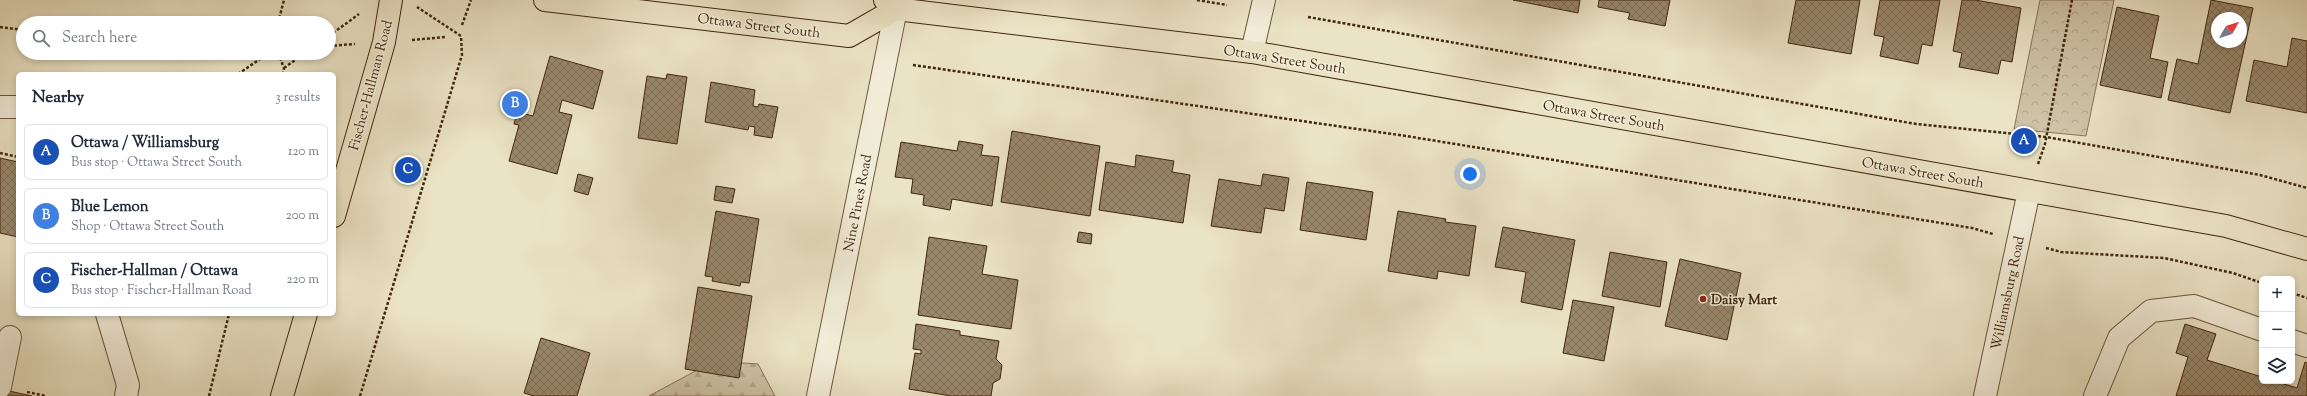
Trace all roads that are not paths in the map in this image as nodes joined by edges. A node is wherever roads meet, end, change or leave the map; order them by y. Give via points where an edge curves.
1 (391, 0) edge
2 (545, 0) edge
3 (1264, 0) edge
4 (892, 3) edge
5 (1252, 52) junction
6 (0, 106) edge
7 (16, 107) edge
8 (2029, 191) junction
9 (336, 209) edge
10 (2307, 249) edge
11 (108, 316) edge
12 (305, 316) edge
13 (2259, 329) edge
14 (10, 337) dead end
15 (2295, 342) edge
16 (2307, 346) edge
17 (0, 387) edge
18 (126, 396) edge
19 (282, 396) edge
20 (818, 396) edge
21 (1985, 396) edge
22 (2095, 396) edge

1 - 9 main road, Fischer-Hallman Road via 384,42
2 - 4 main road, Ottawa Street South via 849,36
3 - 5 street
4 - 5 main road, Ottawa Street South
4 - 20 street, Nine Pines Road
5 - 8 main road, Ottawa Street South
6 - 7 street
8 - 10 main road, Ottawa Street South via 2226,226
8 - 21 street, Williamsburg Road
11 - 18 street via 128,385
12 - 19 main road
13 - 22 street via 2194,306 2151,311 2119,338
14 - 17 street
15 - 16 street

